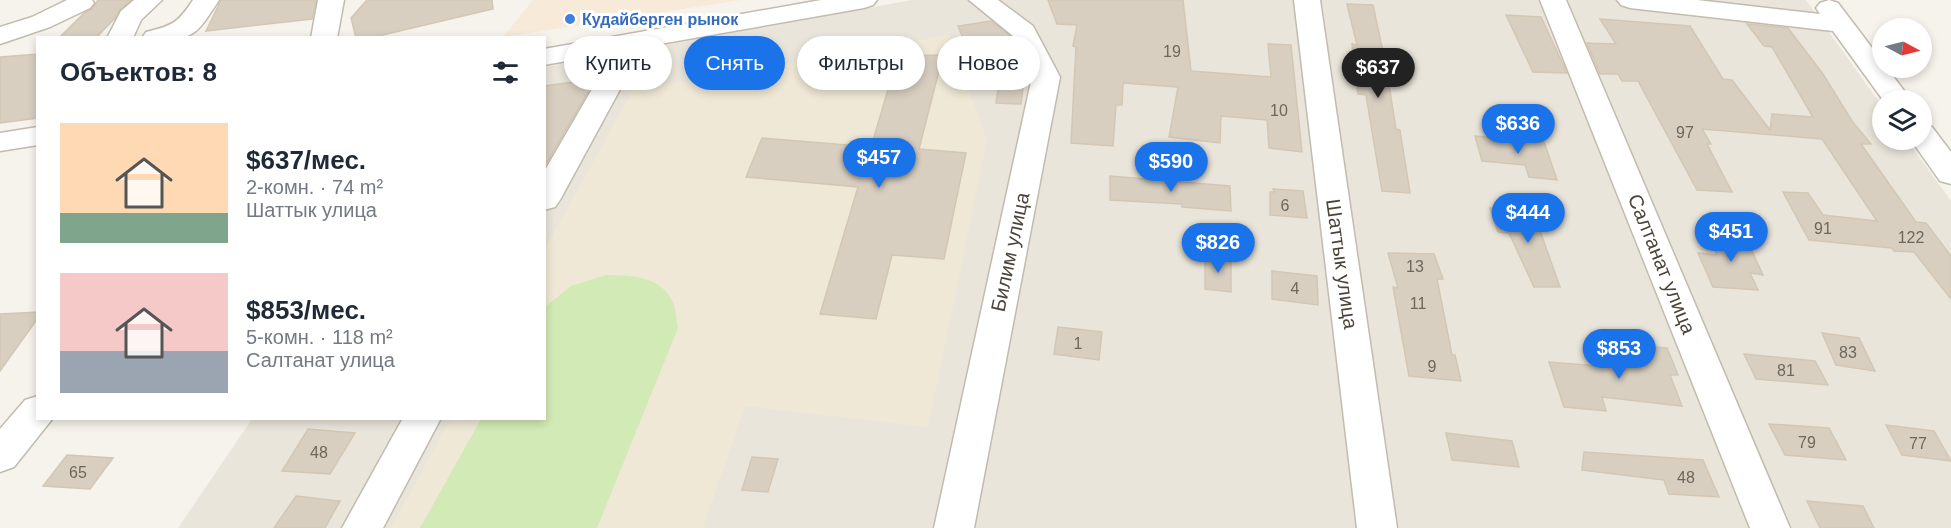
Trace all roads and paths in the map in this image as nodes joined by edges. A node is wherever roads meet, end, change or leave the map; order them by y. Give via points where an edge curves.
1 (149, 0) edge
2 (206, 0) edge
3 (331, 0) edge
4 (864, 0) edge
5 (982, 0) edge
6 (1307, 0) edge
7 (1553, 0) edge
8 (1630, 0) edge
9 (1824, 0) edge
10 (81, 3) dead end
11 (1841, 24) junction
12 (0, 36) edge
13 (121, 36) edge
14 (170, 36) edge
15 (324, 36) edge
16 (670, 36) edge
17 (564, 54) edge
18 (546, 57) edge
19 (606, 90) edge
20 (1890, 90) edge
21 (36, 136) edge
22 (0, 142) edge
23 (1932, 148) edge
24 (1951, 174) edge
25 (546, 196) edge
26 (36, 413) edge
27 (422, 420) edge
28 (0, 456) edge
29 (362, 528) edge
30 (954, 528) edge
31 (1377, 528) edge
32 (1770, 528) edge

1 - 13 street via 130,16
2 - 14 street via 191,24
3 - 15 street
4 - 16 street
5 - 30 street, Билим улица via 1024,32 1046,77
6 - 31 street, Шаттык улица
7 - 32 street, Салтанат улица
8 - 11 street
9 - 11 street
10 - 12 street
11 - 20 street
17 - 18 street
19 - 25 street
21 - 22 street
23 - 24 street
26 - 28 street
27 - 29 street

